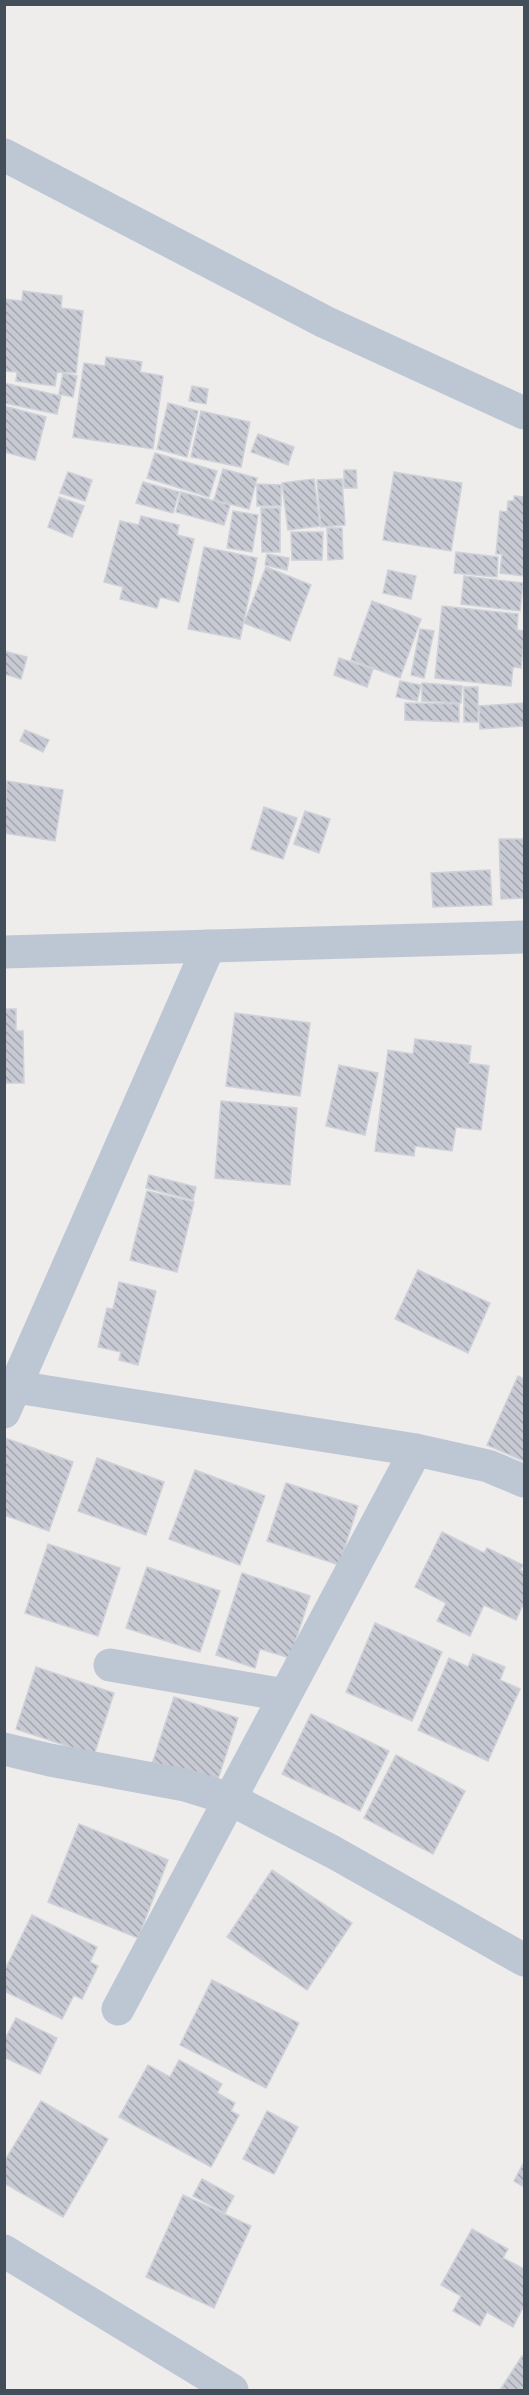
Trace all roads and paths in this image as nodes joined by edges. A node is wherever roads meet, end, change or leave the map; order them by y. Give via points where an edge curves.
1 (4, 154) edge
2 (525, 413) edge
3 (525, 937) edge
4 (209, 946) junction
5 (4, 952) edge
6 (10, 1400) edge
7 (416, 1450) junction
8 (525, 1481) edge
9 (111, 1665) dead end
10 (285, 1695) junction
11 (4, 1749) edge
12 (230, 1799) junction
13 (525, 1960) edge
14 (118, 2009) dead end
15 (4, 2251) edge
16 (232, 2391) edge

1 - 2 street via 325,322
3 - 4 street
4 - 5 street
4 - 6 street
6 - 7 street
7 - 8 street via 488,1466
7 - 10 street
9 - 10 street
10 - 12 street
11 - 12 street via 185,1785
12 - 13 street
12 - 14 street
15 - 16 street

